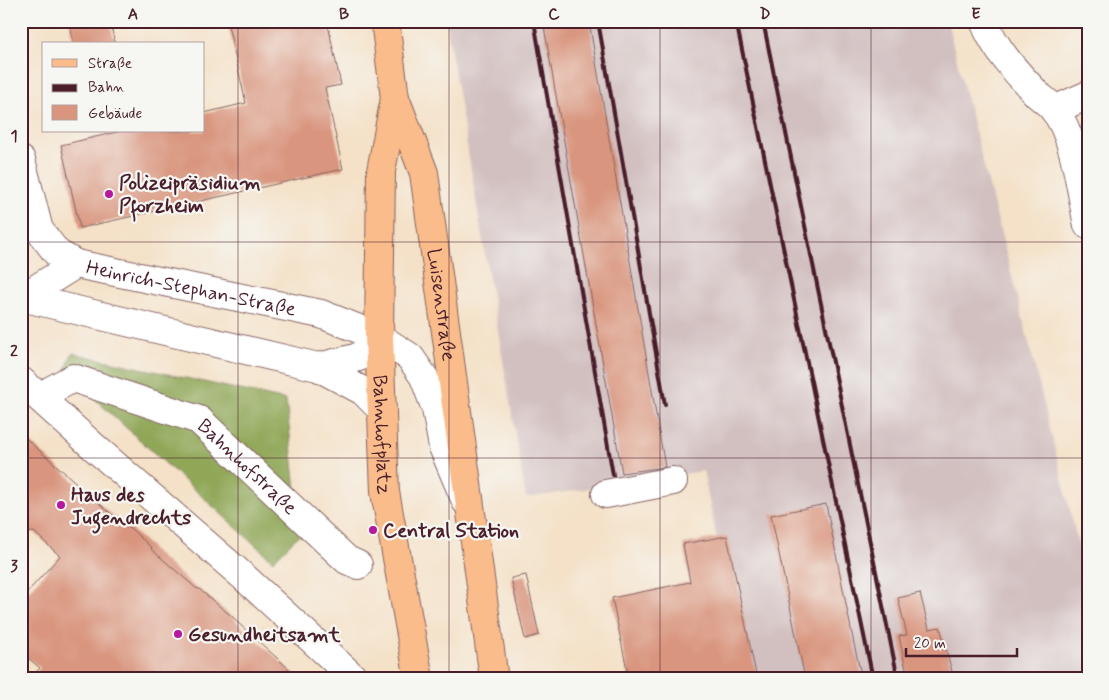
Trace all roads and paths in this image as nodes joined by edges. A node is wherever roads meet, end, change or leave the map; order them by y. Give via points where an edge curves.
1 (385, 21) edge
2 (984, 21) edge
3 (1088, 95) edge
4 (395, 98) junction
5 (1054, 110) junction
6 (21, 160) edge
7 (1088, 225) edge
8 (76, 264) junction
9 (22, 297) edge
10 (380, 337) junction
11 (318, 367) junction
12 (30, 389) edge
13 (382, 410) junction
14 (674, 481) dead end
15 (606, 494) dead end
16 (472, 517) junction
17 (358, 565) dead end
18 (355, 679) edge
19 (418, 679) edge
20 (494, 679) edge

1 - 4 main road, Luisenstraße
2 - 5 street via 999,50
3 - 5 street
4 - 10 main road, Luisenstraße via 381,171
4 - 16 main road, Luisenstraße via 424,174
5 - 7 street via 1069,138
6 - 8 street, Heinrich-Stephan-Straße via 35,203 39,230 57,253
8 - 9 street
8 - 10 street, Heinrich-Stephan-Straße via 321,314
9 - 11 street
10 - 11 street via 359,357
10 - 13 main road, Bahnhofplatz
10 - 16 street via 410,357 424,377 447,458
11 - 13 street via 363,391
12 - 17 street, Bahnhofstraße via 72,378 200,420 347,560
12 - 18 street, Bahnhofstraße
13 - 19 main road, Bahnhofplatz via 385,492
14 - 15 street
16 - 20 main road

